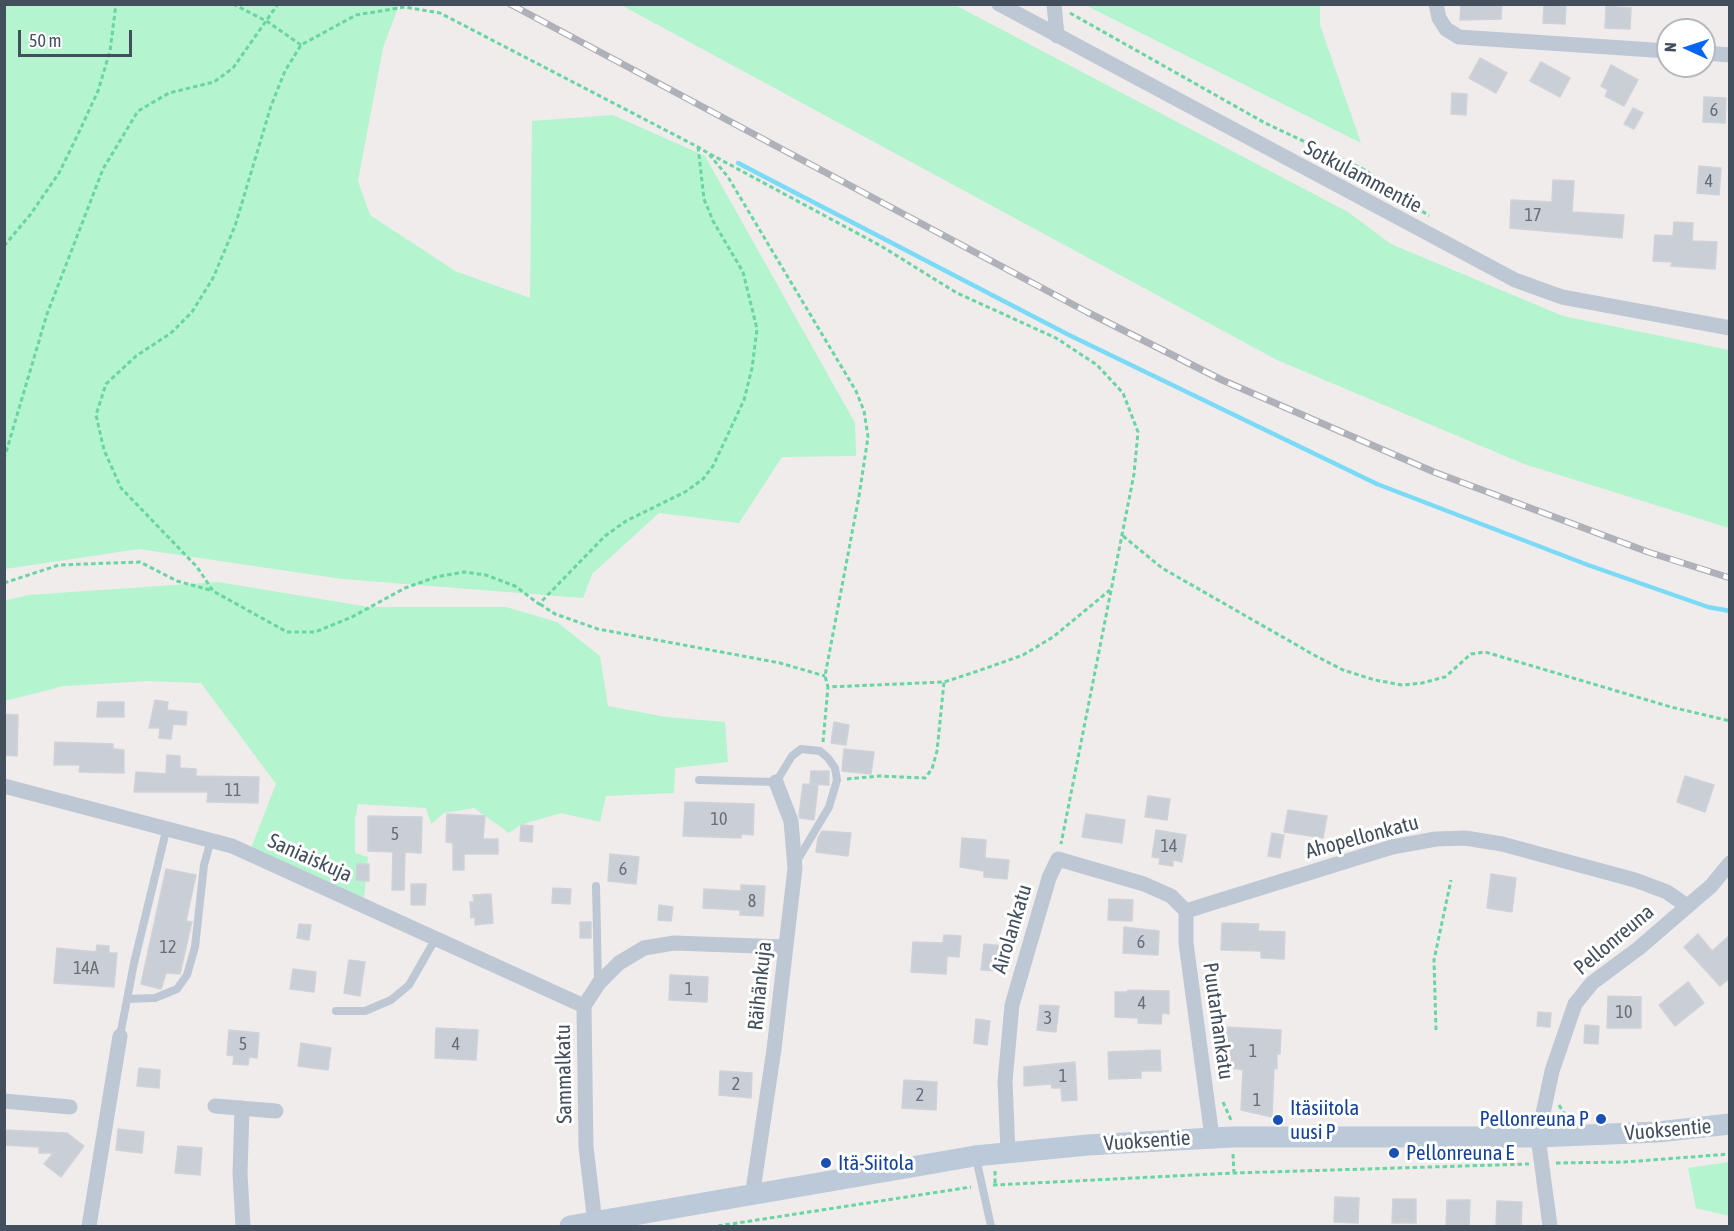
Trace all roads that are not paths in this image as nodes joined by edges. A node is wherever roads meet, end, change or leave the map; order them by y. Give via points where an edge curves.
1 (999, 4) edge
2 (1436, 4) edge
3 (1060, 7) edge
4 (1057, 36) junction
5 (1656, 50) edge
6 (1730, 328) edge
7 (699, 780) dead end
8 (776, 782) junction
9 (4, 786) edge
10 (167, 827) junction
11 (211, 840) junction
12 (1730, 863) edge
13 (795, 868) junction
14 (596, 886) dead end
15 (1687, 906) junction
16 (1186, 911) junction
17 (436, 938) junction
18 (785, 947) junction
19 (598, 983) junction
20 (127, 999) junction
21 (584, 1006) junction
22 (336, 1011) dead end
23 (120, 1036) joint
24 (4, 1101) edge
25 (215, 1106) dead end
26 (70, 1107) dead end
27 (242, 1108) junction
28 (276, 1111) dead end
29 (1730, 1124) edge
30 (1212, 1137) junction
31 (1538, 1137) junction
32 (1008, 1152) junction
33 (975, 1156) junction
34 (752, 1197) junction
35 (595, 1223) junction
36 (89, 1227) edge
37 (243, 1227) edge
38 (570, 1227) edge
39 (991, 1227) edge
40 (1550, 1227) edge

1 - 4 street, Sotkulammentie
2 - 5 street via 1446,29 1459,37
3 - 4 street
4 - 6 street, Sotkulammentie via 1515,280 1562,297
7 - 8 lane
8 - 13 street, Räihänkuja via 791,821
8 - 13 lane via 801,749 820,751 835,768 837,780 829,807
9 - 10 street, Saniaiskuja
10 - 11 street, Saniaiskuja
10 - 20 lane
11 - 17 street, Saniaiskuja
11 - 20 lane via 187,975 177,989 155,998
12 - 15 street, Pellonreuna
13 - 18 street, Räihänkuja
14 - 19 lane
15 - 16 street, Ahopellonkatu via 1667,892 1635,880 1502,844 1465,838 1392,847
15 - 31 street, Pellonreuna via 1640,948 1592,983 1575,1004 1552,1071
16 - 30 street, Puutarhankatu via 1186,944
16 - 32 street, Airolankatu via 1171,896 1144,884 1058,859 1011,1005 1005,1081
17 - 21 street, Saniaiskuja
17 - 22 lane via 409,986 391,1000 365,1011
18 - 19 street, Sammalkatu via 674,943 644,948 619,963
18 - 34 street, Räihänkuja
19 - 21 street, Sammalkatu
20 - 23 lane
21 - 35 street, Sammalkatu via 586,1148
23 - 36 street
24 - 26 street
25 - 27 street
27 - 28 street
27 - 37 street
29 - 31 street, Vuoksentie via 1658,1132
30 - 31 street, Vuoksentie
30 - 32 street, Vuoksentie
31 - 40 street, Pellonreuna
32 - 33 street, Vuoksentie
33 - 34 street, Vuoksentie
33 - 39 lane
34 - 35 street, Vuoksentie
35 - 38 street, Vuoksentie

